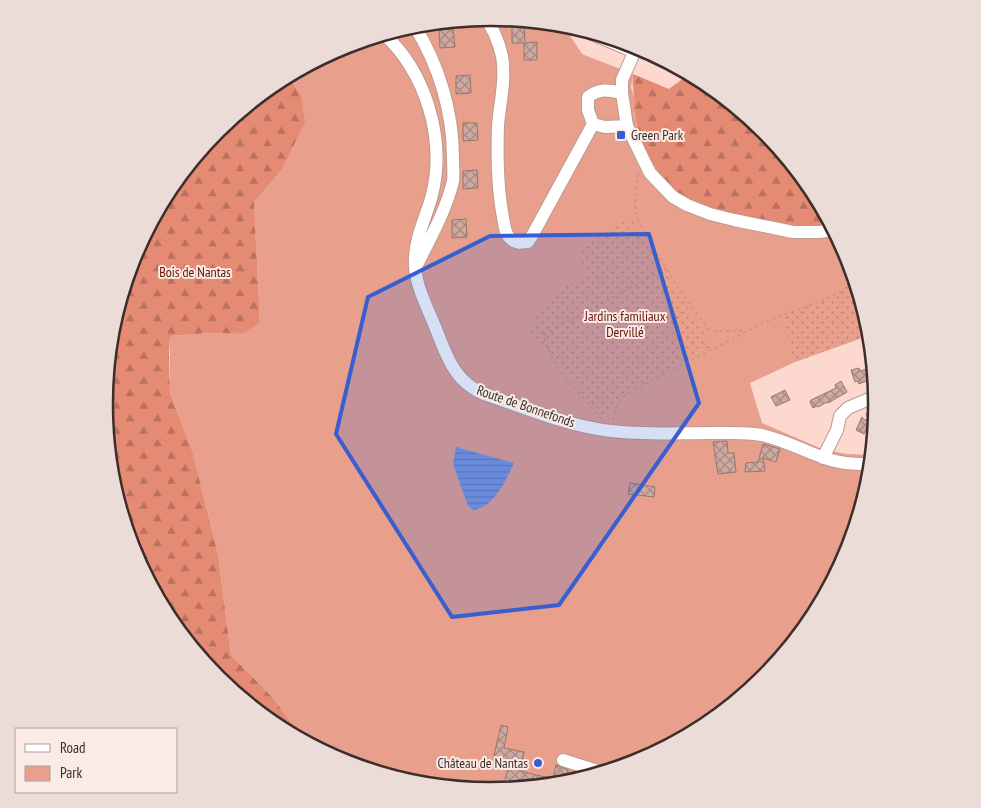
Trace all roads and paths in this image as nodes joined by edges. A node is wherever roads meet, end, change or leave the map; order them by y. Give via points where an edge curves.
1 (492, 26) edge
2 (419, 34) edge
3 (389, 40) edge
4 (634, 54) edge
5 (622, 93) junction
6 (593, 124) junction
7 (627, 126) junction
8 (643, 161) junction
9 (826, 231) edge
10 (667, 268) junction
11 (414, 269) junction
12 (849, 285) edge
13 (746, 331) junction
14 (868, 400) edge
15 (611, 431) junction
16 (823, 458) junction
17 (863, 464) edge
18 (563, 760) dead end
19 (590, 768) edge

1 - 6 street via 502,56 498,176 500,204 509,238 518,243 528,242 534,234
2 - 11 street via 443,88 453,134 453,180 436,228
3 - 11 street, Route de Bonnefonds via 405,57 420,85 436,147 434,184 415,248
4 - 5 street via 622,80
5 - 6 street via 596,91 588,97
5 - 7 street
6 - 7 street
7 - 8 street
8 - 9 street via 673,197 710,214 793,232
8 - 10 path via 638,174 636,213 655,252
10 - 13 path via 707,328 712,331
10 - 15 path via 543,335 554,364
11 - 15 street, Route de Bonnefonds via 449,361 469,386 555,417
12 - 13 path via 828,298
13 - 15 path via 626,394 615,409
14 - 16 street via 848,408 840,416
15 - 16 street, Route de Bonnefonds via 762,435
16 - 17 street, Route de Bonnefonds via 842,464
18 - 19 street

